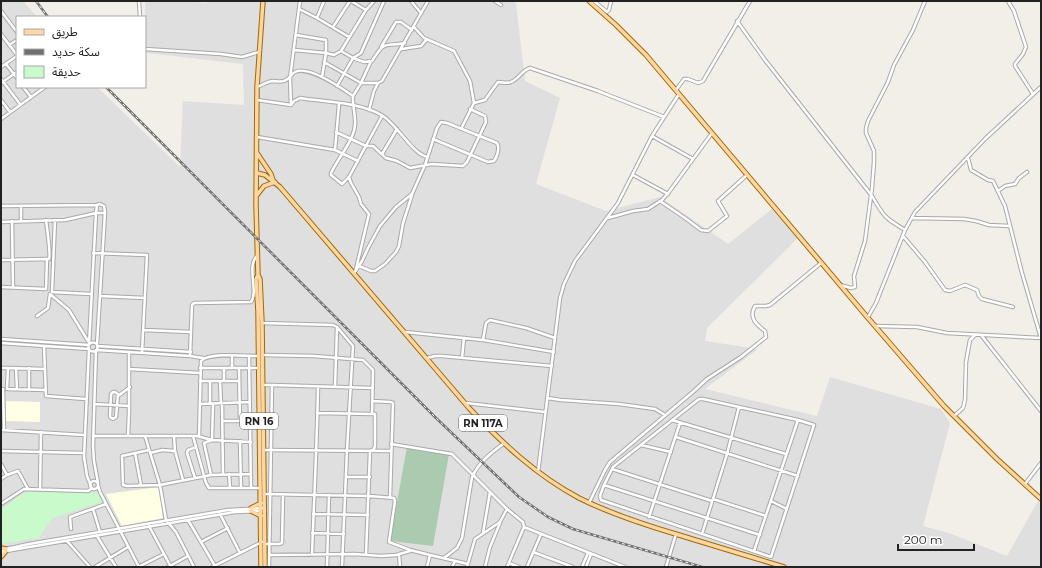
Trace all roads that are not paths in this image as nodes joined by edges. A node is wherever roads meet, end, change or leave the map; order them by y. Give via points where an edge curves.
1 (139, 1) edge
2 (262, 1) edge
3 (300, 1) edge
4 (324, 1) edge
5 (351, 1) edge
6 (374, 1) edge
7 (384, 1) edge
8 (411, 1) edge
9 (428, 1) edge
10 (494, 1) edge
11 (589, 1) edge
12 (594, 1) edge
13 (611, 1) edge
14 (750, 1) edge
15 (925, 1) edge
16 (1008, 1) edge
17 (501, 5) dead end
18 (299, 10) junction
19 (366, 10) junction
20 (1, 11) edge
21 (421, 13) junction
22 (2, 16) edge
23 (140, 16) edge
24 (317, 18) junction
25 (737, 21) junction
26 (333, 27) junction
27 (413, 28) junction
28 (16, 31) edge
29 (1, 34) edge
30 (296, 35) junction
31 (350, 37) junction
32 (427, 39) junction
33 (16, 41) edge
34 (405, 43) junction
35 (9, 45) junction
36 (381, 47) junction
37 (146, 49) edge
38 (402, 49) junction
39 (294, 50) junction
40 (341, 51) junction
41 (259, 52) junction
42 (326, 53) junction
43 (16, 55) edge
44 (16, 57) edge
45 (352, 58) junction
46 (372, 61) junction
47 (324, 62) junction
48 (6, 64) junction
49 (1, 67) edge
50 (14, 74) junction
51 (343, 74) junction
52 (16, 77) edge
53 (322, 77) junction
54 (290, 78) junction
55 (2, 81) edge
56 (360, 83) junction
57 (378, 83) junction
58 (337, 86) junction
59 (257, 87) junction
60 (1041, 87) edge
61 (24, 88) edge
62 (41, 88) edge
63 (676, 90) junction
64 (679, 94) junction
65 (1033, 94) junction
66 (353, 96) junction
67 (31, 97) junction
68 (257, 100) junction
69 (1, 102) edge
70 (474, 103) junction
71 (20, 104) junction
72 (339, 104) junction
73 (290, 105) junction
74 (352, 106) junction
75 (369, 110) junction
76 (470, 110) junction
77 (10, 112) junction
78 (382, 116) junction
79 (664, 117) junction
80 (1, 119) edge
81 (397, 129) junction
82 (461, 129) junction
83 (336, 132) junction
84 (712, 133) junction
85 (652, 136) junction
86 (257, 137) junction
87 (480, 137) junction
88 (350, 139) junction
89 (433, 139) junction
90 (366, 146) junction
91 (335, 150) junction
92 (257, 153) junction
93 (342, 153) junction
94 (382, 154) junction
95 (471, 155) junction
96 (427, 157) junction
97 (968, 157) junction
98 (693, 159) junction
99 (358, 161) junction
100 (425, 166) junction
101 (1027, 172) dead end
102 (257, 173) junction
103 (633, 175) junction
104 (747, 175) junction
105 (349, 177) junction
106 (274, 182) junction
107 (998, 191) junction
108 (412, 194) junction
109 (668, 194) junction
110 (871, 195) junction
111 (256, 196) junction
112 (660, 201) junction
113 (97, 205) junction
114 (1, 206) edge
115 (21, 206) junction
116 (96, 213) junction
117 (105, 213) junction
118 (608, 218) junction
119 (911, 218) junction
120 (46, 220) junction
121 (55, 220) junction
122 (12, 221) junction
123 (21, 221) junction
124 (1, 222) edge
125 (1009, 226) junction
126 (905, 230) junction
127 (903, 236) junction
128 (93, 253) junction
129 (102, 253) junction
130 (258, 256) junction
131 (12, 259) junction
132 (47, 259) junction
133 (1, 260) edge
134 (821, 262) junction
135 (359, 266) junction
136 (355, 271) junction
137 (258, 275) junction
138 (840, 285) junction
139 (1, 287) edge
140 (13, 287) junction
141 (46, 289) junction
142 (51, 292) junction
143 (91, 294) junction
144 (100, 296) junction
145 (145, 298) junction
146 (1013, 306) dead end
147 (37, 316) dead end
148 (868, 318) junction
149 (262, 323) junction
150 (875, 326) junction
151 (337, 328) junction
152 (144, 330) junction
153 (191, 332) junction
154 (405, 332) junction
155 (975, 335) junction
156 (981, 335) junction
157 (464, 338) junction
158 (556, 338) junction
159 (1041, 338) edge
160 (1, 340) edge
161 (483, 340) junction
162 (1, 343) edge
163 (89, 344) junction
164 (44, 346) junction
165 (97, 346) junction
166 (89, 349) junction
167 (97, 350) junction
168 (143, 351) junction
169 (129, 352) junction
170 (554, 352) junction
171 (191, 354) junction
172 (232, 356) junction
173 (250, 356) junction
174 (260, 356) junction
175 (202, 358) junction
176 (336, 358) junction
177 (427, 358) junction
178 (462, 358) junction
179 (352, 359) junction
180 (552, 366) junction
181 (1, 368) edge
182 (8, 368) junction
183 (16, 368) junction
184 (29, 368) junction
185 (45, 368) junction
186 (200, 368) junction
187 (224, 368) junction
188 (232, 368) junction
189 (239, 368) junction
190 (250, 368) junction
191 (259, 368) junction
192 (130, 369) junction
193 (200, 373) junction
194 (200, 381) junction
195 (210, 381) junction
196 (222, 381) junction
197 (239, 381) junction
198 (262, 385) junction
199 (272, 385) junction
200 (318, 387) junction
201 (335, 387) junction
202 (351, 387) junction
203 (130, 388) junction
204 (373, 388) junction
205 (2, 389) edge
206 (7, 389) junction
207 (17, 389) junction
208 (29, 390) junction
209 (46, 390) junction
210 (118, 396) junction
211 (547, 398) junction
212 (86, 399) junction
213 (372, 401) junction
214 (250, 402) junction
215 (221, 403) junction
216 (239, 403) junction
217 (465, 403) junction
218 (94, 404) junction
219 (200, 404) junction
220 (212, 404) junction
221 (110, 405) junction
222 (117, 406) junction
223 (130, 406) junction
224 (739, 407) junction
225 (1041, 411) edge
226 (545, 412) junction
227 (317, 413) junction
228 (349, 414) junction
229 (372, 414) junction
230 (1, 415) edge
231 (665, 415) junction
232 (954, 416) junction
233 (4, 419) junction
234 (672, 420) junction
235 (798, 420) junction
236 (222, 421) junction
237 (240, 421) junction
238 (251, 421) junction
239 (261, 421) junction
240 (680, 423) junction
241 (2, 430) edge
242 (41, 432) junction
243 (84, 435) junction
244 (93, 436) junction
245 (128, 436) junction
246 (145, 436) junction
247 (174, 436) junction
248 (194, 436) junction
249 (676, 436) junction
250 (199, 437) junction
251 (731, 438) junction
252 (212, 440) junction
253 (222, 440) junction
254 (240, 441) junction
255 (251, 442) junction
256 (391, 444) junction
257 (503, 444) junction
258 (640, 445) junction
259 (196, 447) junction
260 (263, 450) junction
261 (271, 450) junction
262 (317, 450) junction
263 (347, 450) junction
264 (1, 451) edge
265 (175, 451) junction
266 (370, 451) junction
267 (40, 452) junction
268 (150, 452) junction
269 (390, 452) junction
270 (671, 452) junction
271 (84, 453) junction
272 (135, 453) junction
273 (727, 454) junction
274 (786, 454) junction
275 (1041, 463) edge
276 (1, 464) edge
277 (611, 469) junction
278 (780, 470) junction
279 (538, 472) junction
280 (223, 474) junction
281 (230, 474) junction
282 (241, 474) junction
283 (251, 474) junction
284 (474, 474) junction
285 (7, 475) junction
286 (211, 475) junction
287 (204, 476) junction
288 (798, 476) junction
289 (346, 477) junction
290 (370, 477) junction
291 (195, 478) junction
292 (1, 479) edge
293 (183, 480) junction
294 (98, 484) junction
295 (160, 484) junction
296 (660, 484) junction
297 (1025, 484) junction
298 (604, 485) junction
299 (141, 486) junction
300 (92, 488) junction
301 (230, 488) junction
302 (241, 488) junction
303 (251, 488) junction
304 (261, 488) junction
305 (28, 489) junction
306 (40, 490) junction
307 (100, 492) junction
308 (490, 492) junction
309 (264, 494) junction
310 (270, 494) junction
311 (283, 494) junction
312 (313, 494) junction
313 (330, 495) junction
314 (346, 495) junction
315 (369, 496) junction
316 (390, 497) junction
317 (1041, 499) edge
318 (713, 500) junction
319 (654, 501) junction
320 (771, 501) junction
321 (590, 502) junction
322 (261, 503) junction
323 (1, 504) edge
324 (106, 504) junction
325 (93, 509) junction
326 (507, 509) junction
327 (787, 509) junction
328 (251, 510) junction
329 (263, 510) junction
330 (220, 514) junction
331 (313, 514) junction
332 (329, 514) junction
333 (344, 515) junction
334 (368, 515) junction
335 (261, 516) junction
336 (766, 516) junction
337 (649, 517) junction
338 (707, 518) junction
339 (188, 520) junction
340 (167, 522) junction
341 (500, 522) junction
342 (149, 526) junction
343 (228, 528) junction
344 (524, 528) junction
345 (71, 529) dead end
346 (120, 530) junction
347 (100, 532) junction
348 (312, 533) junction
349 (483, 533) junction
350 (328, 534) junction
351 (344, 534) junction
352 (541, 534) junction
353 (676, 534) junction
354 (702, 534) junction
355 (760, 535) junction
356 (97, 536) junction
357 (67, 541) junction
358 (201, 542) junction
359 (263, 543) junction
360 (269, 545) junction
361 (128, 547) junction
362 (3, 549) edge
363 (410, 550) junction
364 (754, 551) junction
365 (533, 552) junction
366 (1, 553) edge
367 (240, 553) junction
368 (590, 553) junction
369 (164, 554) junction
370 (400, 554) junction
371 (269, 555) junction
372 (312, 555) junction
373 (328, 555) junction
374 (343, 555) junction
375 (366, 555) junction
376 (430, 555) junction
377 (188, 556) junction
378 (1, 557) edge
379 (771, 557) junction
380 (110, 558) junction
381 (444, 558) junction
382 (455, 561) junction
383 (769, 562) junction
384 (509, 563) junction
385 (468, 566) edge
386 (90, 567) edge
387 (95, 567) edge
388 (116, 567) edge
389 (138, 567) edge
390 (169, 567) edge
391 (194, 567) edge
392 (214, 567) edge
393 (261, 567) edge
394 (265, 567) edge
395 (269, 567) edge
396 (327, 567) edge
397 (342, 567) edge
398 (400, 567) edge
399 (427, 567) edge
400 (452, 567) edge
401 (485, 567) edge
402 (507, 567) edge
403 (518, 567) edge
404 (527, 567) edge
405 (573, 567) edge
406 (582, 567) edge
407 (586, 567) edge
408 (625, 567) edge
409 (666, 567) edge
410 (784, 567) edge

1 - 23 street
2 - 41 main road, RN 16
3 - 18 street
4 - 24 street
5 - 19 street
5 - 26 street
6 - 19 street
7 - 45 street via 358,56
8 - 21 street
9 - 21 street
10 - 17 street
11 - 63 main road via 632,40
12 - 13 street via 607,12
14 - 25 street
15 - 110 street via 867,124 866,133 874,153
16 - 65 street via 1026,46 1015,66
18 - 24 street
18 - 30 street
19 - 31 street
20 - 22 street
21 - 27 street
22 - 28 street
24 - 26 street
25 - 63 street via 703,81 698,83 684,79
25 - 110 street
26 - 31 street
27 - 32 street
27 - 34 street
27 - 36 street via 396,22
29 - 35 street
30 - 39 street
30 - 42 street via 326,40
31 - 40 street
32 - 38 street via 421,46
32 - 70 street via 454,51 470,81
33 - 35 street
34 - 36 street
34 - 38 street
35 - 43 street
36 - 46 street
37 - 41 street via 206,52 242,57
38 - 57 street via 382,81
39 - 42 street
39 - 54 street
40 - 42 street via 334,55
40 - 45 street
41 - 59 main road, RN 16
42 - 47 street
44 - 48 street
45 - 46 street via 364,62
45 - 51 street
46 - 56 street
47 - 51 street
47 - 53 street
48 - 49 street
48 - 50 street
50 - 52 street
50 - 55 street
51 - 56 street
51 - 58 street
53 - 54 street via 298,71
53 - 58 street
54 - 59 street via 280,82 271,81
54 - 73 street
55 - 71 street
56 - 57 street
56 - 66 street
57 - 75 street
58 - 66 street
59 - 68 main road, RN 16
60 - 65 street
61 - 67 street
62 - 67 street
63 - 64 main road
64 - 79 street
64 - 84 main road
65 - 97 street
66 - 74 street
67 - 71 street
68 - 73 street
68 - 86 main road, RN 16
69 - 77 street
70 - 76 street
70 - 79 street via 485,100 498,82 513,82 530,68
71 - 77 street
72 - 73 street via 300,98
72 - 74 street
72 - 83 street
74 - 75 street
74 - 88 street via 355,126
75 - 78 street
76 - 82 street
76 - 87 street via 485,117 486,124
77 - 80 street
78 - 81 street
78 - 90 street
79 - 85 street
81 - 94 street
81 - 96 street via 420,154
82 - 87 street
82 - 89 street via 442,122
83 - 88 street
83 - 91 street
84 - 98 street
84 - 104 main road
85 - 98 street
85 - 103 street
86 - 91 street
86 - 92 main road, RN 16
87 - 95 street
87 - 95 street via 498,144 496,159 490,162
88 - 90 street
88 - 93 street
89 - 95 street
89 - 96 street
90 - 94 street via 373,146
90 - 99 street
91 - 93 street
92 - 102 main road, RN 16
92 - 106 main road
93 - 99 street
93 - 105 street via 331,175 342,184
94 - 100 street via 408,167
95 - 100 street via 463,166
96 - 100 street
97 - 107 street via 971,170 993,181
97 - 119 street
98 - 109 street
99 - 105 street
100 - 108 street
101 - 107 street via 1015,184
102 - 106 main road, RN 117A
102 - 111 main road, RN 16
103 - 109 street
103 - 118 street
104 - 112 street via 718,200 727,218 708,231 701,230
104 - 134 main road
105 - 136 street via 361,204 369,214
106 - 111 main road via 264,186
106 - 136 main road, RN 117A
107 - 125 street via 1005,206
108 - 135 street via 396,207 380,226
108 - 135 street via 397,250 375,271
109 - 112 street
110 - 126 street via 885,217
110 - 138 street via 865,243 854,276 855,286 852,288
111 - 130 main road, RN 16
112 - 118 street via 645,210
113 - 115 street
113 - 116 street
113 - 117 street via 104,205
114 - 115 street
115 - 123 street
116 - 117 street
116 - 121 street
116 - 128 street
117 - 129 street
118 - 158 street via 576,259 564,284
119 - 125 street via 964,219 989,225
119 - 126 street
120 - 121 street
120 - 123 street
120 - 132 street via 50,256
121 - 142 street
122 - 123 street
122 - 124 street
122 - 131 street
125 - 159 street
126 - 127 street
127 - 146 street via 945,290 950,291 965,285 977,290 982,299
127 - 148 street
128 - 129 street
128 - 143 street
129 - 144 street
129 - 145 street via 147,255
130 - 137 main road, RN 16
130 - 153 street via 253,262 251,302 193,303
131 - 132 street
131 - 133 street
131 - 140 street
132 - 141 street
134 - 138 main road
134 - 231 street via 770,304 755,306 753,319 765,332 765,338 702,383
135 - 136 street
136 - 154 main road, RN 117A
137 - 149 main road, RN 16
137 - 174 main road, RN 16 via 256,279
138 - 148 main road
139 - 140 street
140 - 141 street
141 - 142 street
142 - 143 street
142 - 147 street via 48,308
142 - 163 street via 69,310
143 - 163 street
144 - 145 street
144 - 165 street
145 - 152 street
148 - 150 main road
149 - 151 street via 333,325
149 - 174 main road, RN 16
150 - 155 street via 916,327
150 - 232 main road
151 - 176 street
151 - 179 street via 352,345
152 - 153 street
152 - 168 street
153 - 171 street
154 - 157 street
154 - 177 main road, RN 117A
155 - 156 street
155 - 232 street via 970,340 966,362 963,408
156 - 159 street
156 - 225 street
157 - 161 street
157 - 178 street
158 - 161 street via 490,320 486,324
158 - 170 street
160 - 163 street
161 - 170 street
162 - 164 street
163 - 165 street via 92,342
163 - 166 street
164 - 166 street
164 - 185 street
165 - 167 street
165 - 168 street
166 - 167 street via 92,352
166 - 212 street
167 - 169 street
167 - 218 street
168 - 169 street
168 - 171 street
169 - 192 street
170 - 180 street
171 - 175 street
172 - 173 street
172 - 175 street
172 - 188 street
173 - 174 street
173 - 190 street
174 - 176 street
174 - 191 main road, RN 16
174 - 198 main road, RN 16
175 - 186 street
176 - 179 street
176 - 201 street
177 - 178 street
177 - 217 main road, RN 117A
178 - 180 street
179 - 202 street
179 - 204 street via 364,360 373,370
180 - 211 street
181 - 182 street
182 - 183 street
182 - 206 street
183 - 184 street
183 - 207 street
184 - 185 street
184 - 208 street
185 - 209 street
186 - 187 street
186 - 193 street
187 - 188 street
187 - 196 street
188 - 189 street
189 - 190 street
189 - 197 street
190 - 191 street
190 - 214 street
191 - 239 main road, RN 16
192 - 193 street
192 - 203 street
193 - 194 street
194 - 195 street
194 - 219 street
195 - 196 street
195 - 220 street
196 - 197 street
196 - 215 street
197 - 216 street
198 - 199 street
198 - 239 main road, RN 16
199 - 200 street
199 - 261 street
200 - 201 street
200 - 227 street
201 - 202 street
202 - 204 street
202 - 228 street
203 - 210 street
203 - 223 street
204 - 213 street
205 - 206 street
205 - 233 street
206 - 207 street
207 - 208 street
208 - 209 street
209 - 212 street via 47,397
210 - 221 street via 115,392 112,393
210 - 222 street
211 - 226 street
211 - 231 street via 655,409
212 - 243 street
213 - 229 street
213 - 256 street via 392,402
214 - 216 street
214 - 238 street
215 - 216 street
215 - 220 street
215 - 236 street
216 - 237 street
217 - 226 street
217 - 257 main road, RN 117A
218 - 221 street
218 - 244 street
219 - 220 street
219 - 250 street
220 - 252 street
221 - 222 street
221 - 222 street via 110,417 113,419 116,417
222 - 223 street
223 - 245 street
224 - 234 street via 701,399
224 - 235 street
224 - 251 street
226 - 279 street
227 - 228 street
227 - 262 street
228 - 229 street
228 - 263 street
229 - 266 street via 375,414 375,446
230 - 233 street
231 - 321 street via 610,462
232 - 297 main road
233 - 241 street
234 - 240 street
234 - 258 street
235 - 274 street
235 - 288 street via 814,426
236 - 237 street
236 - 253 street
237 - 238 street
238 - 239 street
238 - 255 street
239 - 260 main road, RN 16
239 - 304 main road, RN 16
240 - 249 street
240 - 251 street
241 - 242 street
242 - 243 street
242 - 267 street
243 - 271 street
244 - 245 street
244 - 294 street
245 - 246 street
246 - 247 street
246 - 268 street
247 - 248 street
247 - 265 street
248 - 250 street
248 - 259 street
249 - 270 street
249 - 273 street
250 - 252 street
251 - 273 street
251 - 274 street
252 - 253 street
252 - 286 street via 204,443
253 - 254 street
253 - 280 street
254 - 255 street
254 - 282 street
255 - 283 street
256 - 269 street
256 - 284 street via 452,454
257 - 279 main road, RN 117A
257 - 284 street via 481,462
258 - 270 street
258 - 277 street
259 - 287 street
259 - 291 street via 187,453
260 - 261 street
260 - 309 main road, RN 16
261 - 262 street
261 - 310 street
262 - 263 street
262 - 312 street
263 - 266 street
263 - 289 street
264 - 267 street
265 - 268 street
265 - 293 street
266 - 269 street
266 - 290 street
267 - 271 street
267 - 306 street
268 - 272 street
268 - 295 street
269 - 316 street
270 - 296 street
271 - 300 street via 85,469
272 - 299 street
272 - 299 street via 121,457 123,484
273 - 278 street
273 - 318 street
274 - 278 street
275 - 297 street
276 - 285 street
277 - 296 street
277 - 298 street
278 - 288 street
278 - 320 street
279 - 321 main road, RN 117A
280 - 281 street
280 - 286 street
281 - 282 street
281 - 301 street
282 - 283 street
282 - 302 street
283 - 303 street
284 - 308 street
284 - 381 street via 462,538 457,548
285 - 292 street
285 - 305 street via 18,471
286 - 287 street
287 - 291 street
287 - 301 street via 207,487
288 - 327 street
289 - 290 street
289 - 314 street
290 - 315 street
291 - 293 street
293 - 295 street
294 - 300 street via 97,489
294 - 300 street via 93,482
294 - 307 street
295 - 299 street
295 - 340 street
296 - 318 street
296 - 319 street
297 - 317 main road
298 - 319 street
298 - 337 street via 600,496 602,501
300 - 306 street via 88,491
300 - 307 street
301 - 302 street
302 - 303 street
303 - 304 street
304 - 322 main road, RN 16
305 - 306 street
305 - 323 street via 22,490
307 - 324 street
308 - 326 street
308 - 349 street
309 - 310 street
309 - 329 main road, RN 16
310 - 311 street
310 - 360 street
311 - 312 street
311 - 360 street via 282,542
312 - 313 street
312 - 331 street
313 - 314 street
313 - 332 street
314 - 315 street
314 - 333 street
315 - 316 street
315 - 334 street
316 - 363 street via 395,500 389,541
318 - 336 street
318 - 338 street
319 - 337 street
319 - 338 street
320 - 327 street
320 - 336 street
321 - 353 main road, RN 117A via 621,516
322 - 328 main road
322 - 329 main road, RN 16
324 - 325 street
324 - 346 street
325 - 345 street via 70,517
325 - 347 street
326 - 341 street
326 - 344 street via 523,522
327 - 379 street
328 - 329 street
328 - 330 street
328 - 335 main road
328 - 340 street via 228,510
329 - 335 main road, RN 16
329 - 359 main road, RN 16
330 - 339 street
330 - 343 street
331 - 332 street
331 - 348 street
332 - 333 street
332 - 350 street
333 - 334 street
333 - 351 street
334 - 375 street
335 - 359 main road, RN 16
336 - 355 street
337 - 354 street
338 - 354 street
338 - 355 street
339 - 340 street
339 - 358 street
340 - 342 street
340 - 346 street
340 - 377 street via 176,532
341 - 349 street
341 - 401 street
342 - 346 street
342 - 369 street
343 - 358 street
343 - 367 street
344 - 352 street
344 - 384 street
346 - 347 street
346 - 356 street
346 - 361 street
347 - 362 street
348 - 350 street
348 - 372 street
349 - 385 street via 475,540
350 - 351 street
350 - 373 street
351 - 374 street
352 - 365 street
352 - 368 street
353 - 383 main road, RN 117A
353 - 409 street
354 - 364 street
355 - 364 street
356 - 357 street
356 - 380 street
357 - 362 street
357 - 386 street
358 - 392 street
359 - 360 street
359 - 367 street
359 - 393 main road, RN 16
359 - 394 main road, RN 16
360 - 371 street
361 - 380 street
361 - 389 street
362 - 366 street
362 - 378 main road
363 - 370 street
363 - 376 street
364 - 379 street
365 - 404 street
365 - 405 street
367 - 392 street
368 - 406 street
368 - 407 street
368 - 408 street
369 - 389 street
369 - 390 street
370 - 375 street
370 - 398 street
371 - 372 street
371 - 395 street
372 - 373 street
373 - 374 street
373 - 396 street
374 - 375 street
374 - 397 street
376 - 381 street
376 - 399 street
377 - 390 street
377 - 391 street
379 - 383 street
380 - 387 street
380 - 388 street
381 - 382 street
382 - 385 street
382 - 400 street
383 - 410 main road, RN 117A
384 - 402 street
384 - 403 street

